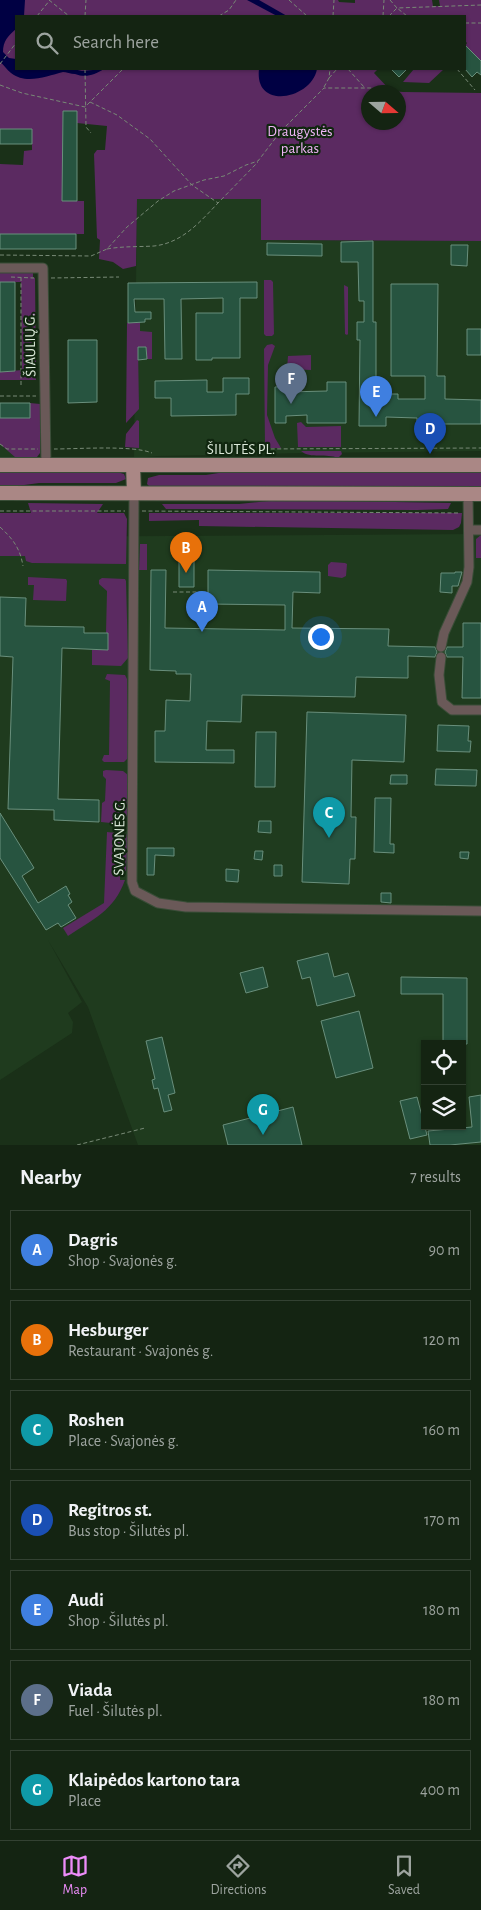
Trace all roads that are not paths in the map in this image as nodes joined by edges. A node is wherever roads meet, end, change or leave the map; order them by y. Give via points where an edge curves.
1 (0, 268) edge
2 (0, 464) edge
3 (46, 464) junction
4 (133, 465) junction
5 (481, 465) edge
6 (0, 493) edge
7 (134, 494) junction
8 (474, 494) edge
9 (469, 530) junction
10 (481, 530) edge
11 (441, 647) dead end
12 (441, 657) dead end
13 (481, 710) edge
14 (481, 911) edge

1 - 3 street, ŠIAULIŲ G. via 43,268
2 - 3 main road, ŠILUTĖS PL.
3 - 4 main road, ŠILUTĖS PL.
4 - 5 main road, ŠILUTĖS PL.
4 - 7 main road
6 - 7 main road
7 - 8 main road
7 - 14 street, SVAJONĖS G. via 132,882 135,891 158,903 186,907
8 - 9 street via 468,513
9 - 10 street
9 - 11 street via 467,582
12 - 13 street via 442,702 452,710

